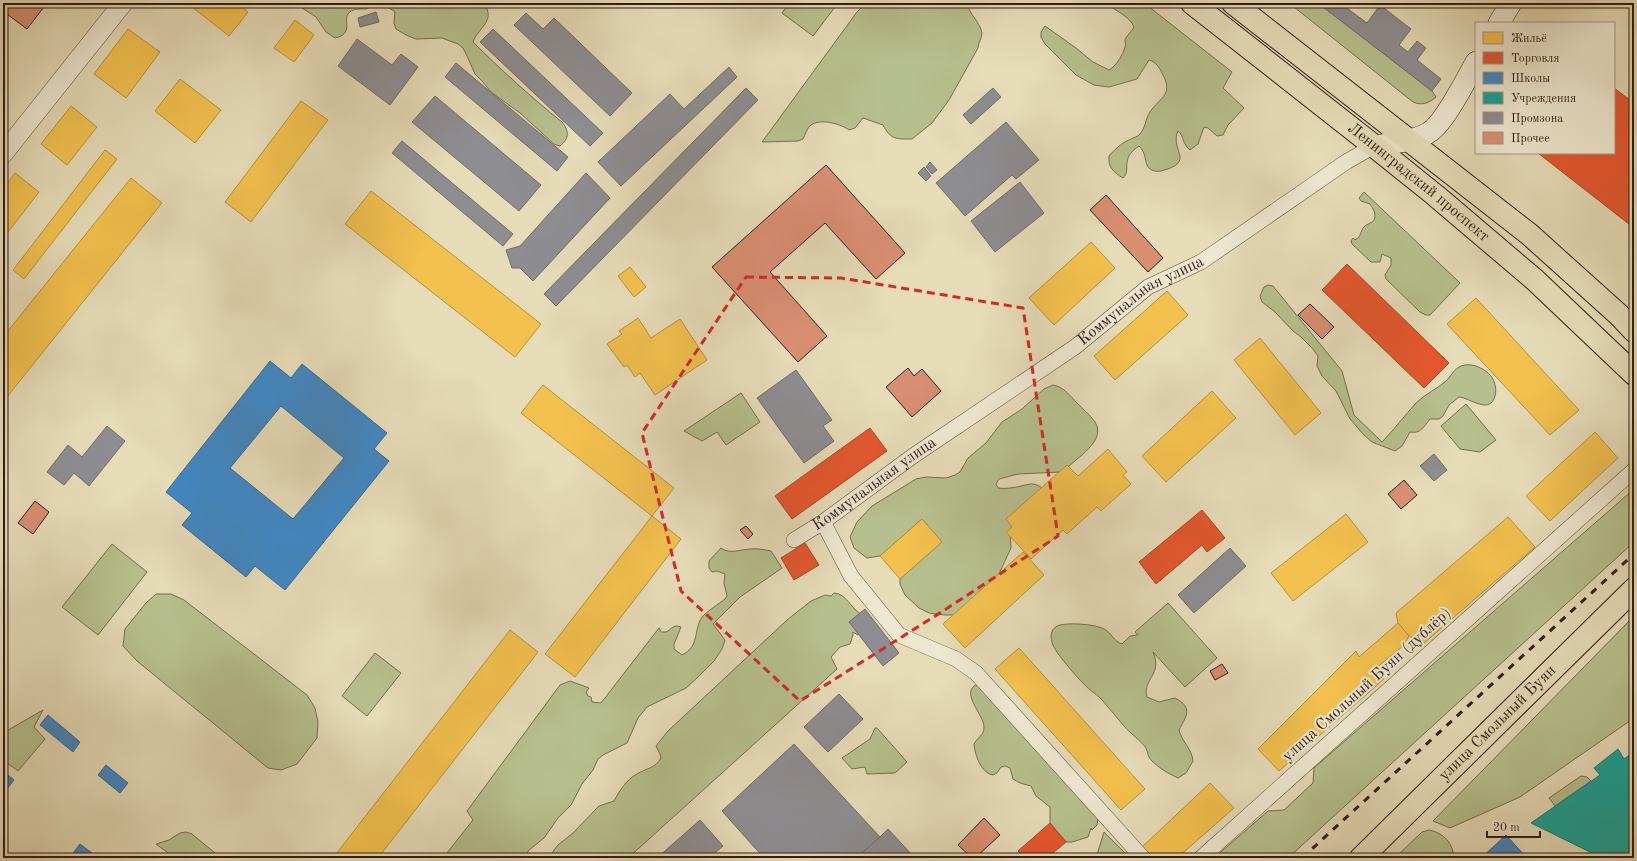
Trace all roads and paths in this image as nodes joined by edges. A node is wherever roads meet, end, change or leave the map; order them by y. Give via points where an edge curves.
1 (123, 3) edge
2 (1192, 3) edge
3 (1233, 3) edge
4 (1511, 3) edge
5 (1500, 22) edge
6 (1475, 64) edge
7 (1410, 140) junction
8 (1374, 146) junction
9 (3, 154) edge
10 (1634, 330) edge
11 (1634, 374) edge
12 (1634, 470) edge
13 (823, 522) junction
14 (794, 540) dead end
15 (1634, 589) edge
16 (1143, 858) edge
17 (1201, 858) edge
18 (1361, 858) edge

1 - 9 street
2 - 8 main road, Ленинградский проспект
3 - 7 main road, Ленинградский проспект
4 - 5 main road
6 - 7 main road, Коммунальная улица via 1442,120 1430,133
7 - 8 main road, Коммунальная улица
7 - 10 main road, Ленинградский проспект via 1529,234
8 - 11 main road, Ленинградский проспект via 1535,280
8 - 13 street, Коммунальная улица via 1346,162 1201,262 1148,287 1075,347 912,456
12 - 17 street, улица Смольный Буян (дублёр)
13 - 14 street, Коммунальная улица
13 - 16 street via 852,576 899,635 956,659 976,673
15 - 18 main road, улица Смольный Буян

